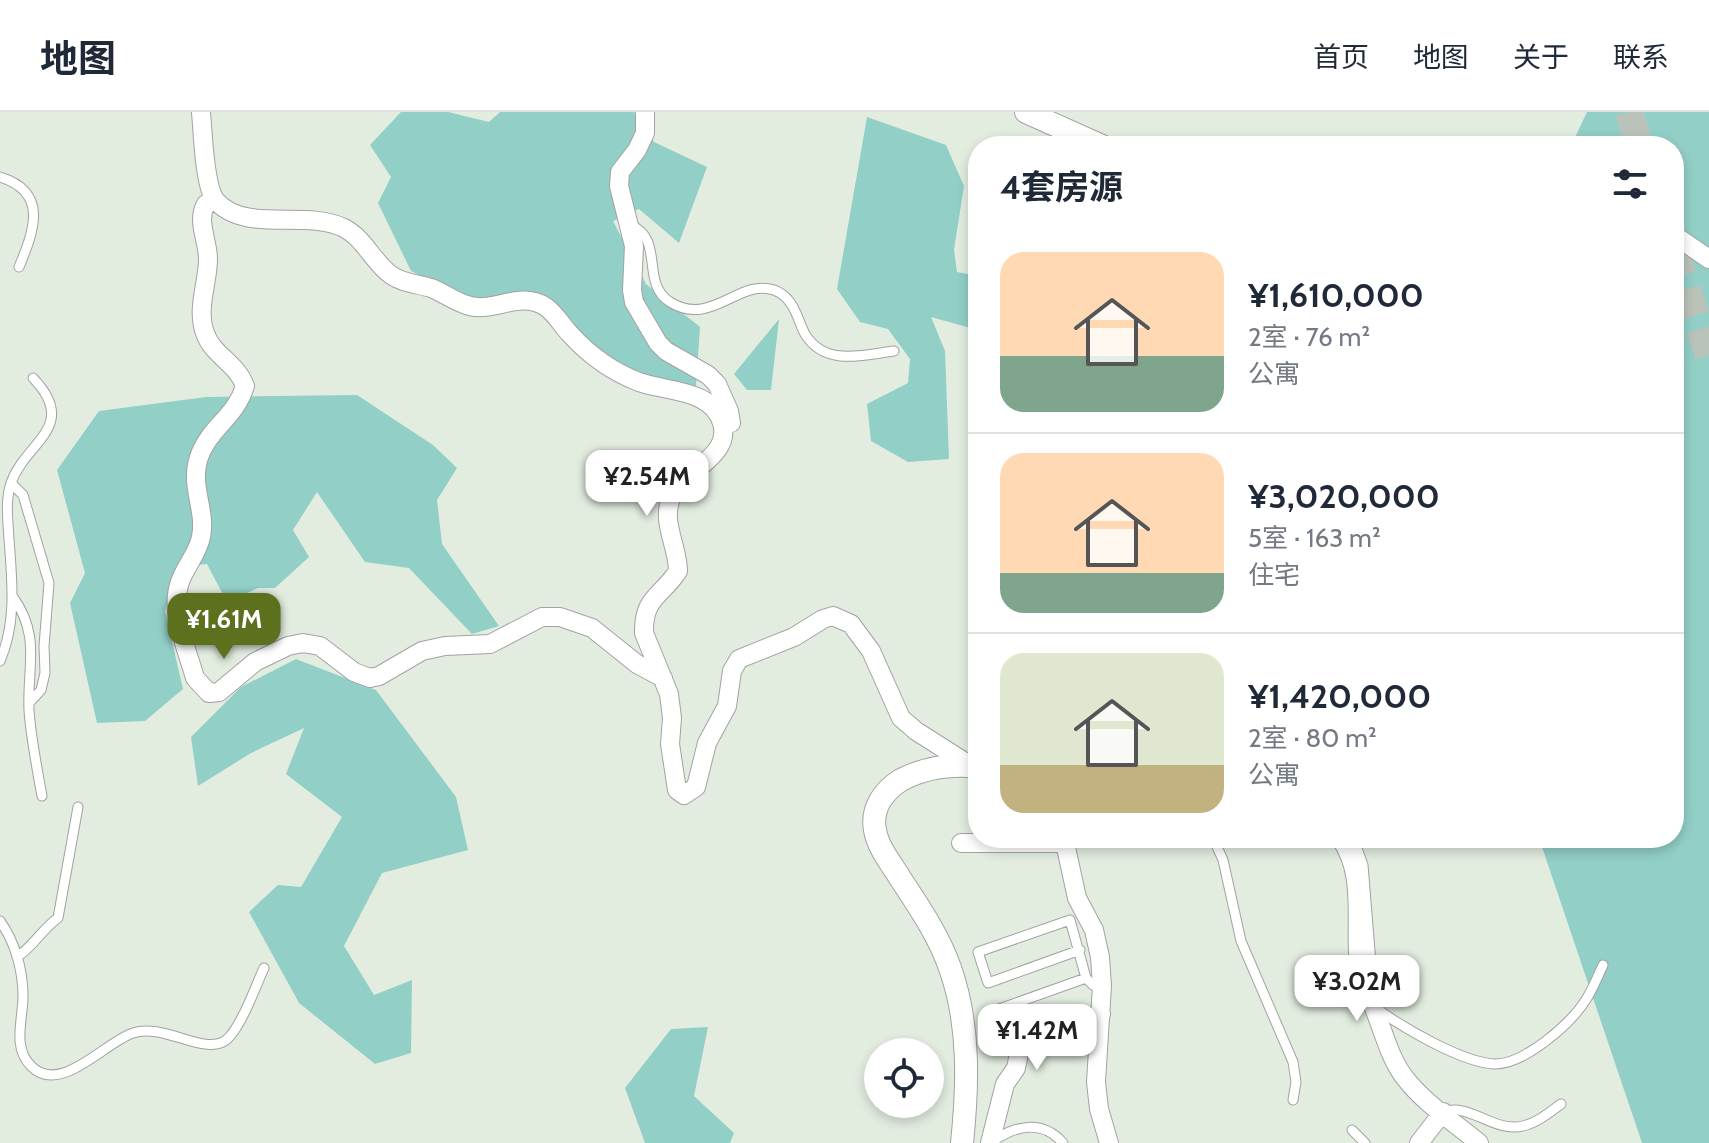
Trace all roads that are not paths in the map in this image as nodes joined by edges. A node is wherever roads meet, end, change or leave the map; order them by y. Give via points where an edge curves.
1 (201, 112) edge
2 (645, 112) edge
3 (1026, 112) edge
4 (1080, 136) edge
5 (0, 177) edge
6 (215, 200) junction
7 (628, 224) junction
8 (1684, 242) edge
9 (1709, 259) edge
10 (19, 267) dead end
11 (894, 351) dead end
12 (33, 378) dead end
13 (723, 439) junction
14 (11, 483) junction
15 (13, 597) junction
16 (0, 661) edge
17 (663, 678) junction
18 (29, 703) junction
19 (968, 762) edge
20 (968, 766) edge
21 (42, 796) dead end
22 (78, 807) dead end
23 (961, 843) dead end
24 (968, 843) edge
25 (1066, 848) edge
26 (1218, 848) edge
27 (1347, 848) edge
28 (1353, 848) edge
29 (0, 921) edge
30 (1080, 950) junction
31 (17, 957) junction
32 (1371, 963) dead end
33 (1603, 965) dead end
34 (264, 968) dead end
35 (1094, 982) junction
36 (1374, 1007) junction
37 (999, 1009) dead end
38 (1101, 1014) junction
39 (1293, 1100) dead end
40 (1561, 1104) dead end
41 (1443, 1112) junction
42 (1352, 1130) dead end
43 (962, 1143) edge
44 (990, 1143) edge
45 (1063, 1143) edge
46 (1109, 1143) edge
47 (1365, 1143) edge
48 (1419, 1143) edge
49 (1479, 1143) edge

1 - 6 street
2 - 7 street via 645,133 620,172
3 - 4 street
5 - 10 lane via 20,186 33,207 33,229
6 - 13 street via 252,219 310,219 344,228 394,277 464,305 477,308 525,299 546,307 579,344 610,368 643,384 708,402 724,427
6 - 17 street via 206,204 201,216 208,256 201,320 209,343 241,374 245,386 235,411 200,453 194,481 202,537 176,599 201,687 219,692 270,653 303,643 320,646 362,676 379,676 422,651 490,644 542,617 592,628
7 - 11 lane via 646,235 657,288 668,301 698,310 757,289 775,290 790,301 816,348 831,356
7 - 13 street via 634,246 634,302 666,351 717,384 731,418
8 - 9 street
12 - 14 lane via 48,393 52,412 47,433
13 - 17 street via 673,493 669,506 678,571 651,601 644,623
14 - 15 lane via 7,502
14 - 18 lane via 23,495 49,583 45,673 41,690
15 - 16 lane
15 - 18 lane via 26,615 30,635
17 - 19 street via 671,706 674,782 684,795 696,787 739,659 833,616 851,624 871,651 901,718
18 - 21 lane
20 - 43 street via 933,768 903,779 885,793 874,815 877,839 942,948 958,993 965,1060
22 - 31 lane via 58,918
23 - 24 street
25 - 35 street via 1077,898 1094,930
26 - 39 lane via 1241,941 1293,1062
27 - 36 street via 1355,874 1360,963
28 - 32 lane via 1363,865
29 - 31 lane
30 - 30 lane via 1070,920 978,952 988,983
30 - 35 lane
31 - 34 lane via 23,994 21,1053 32,1068 49,1075 68,1072 145,1029 222,1043
33 - 36 lane via 1575,1014 1526,1057 1510,1063 1479,1061 1405,1028
35 - 37 lane
35 - 38 street
36 - 41 street via 1405,1079
38 - 44 street via 1029,1036 1021,1044
38 - 46 street via 1096,1082
40 - 41 lane via 1539,1119 1509,1127 1466,1110
41 - 48 street
41 - 49 street
42 - 47 lane
44 - 45 lane via 1012,1128 1033,1126

